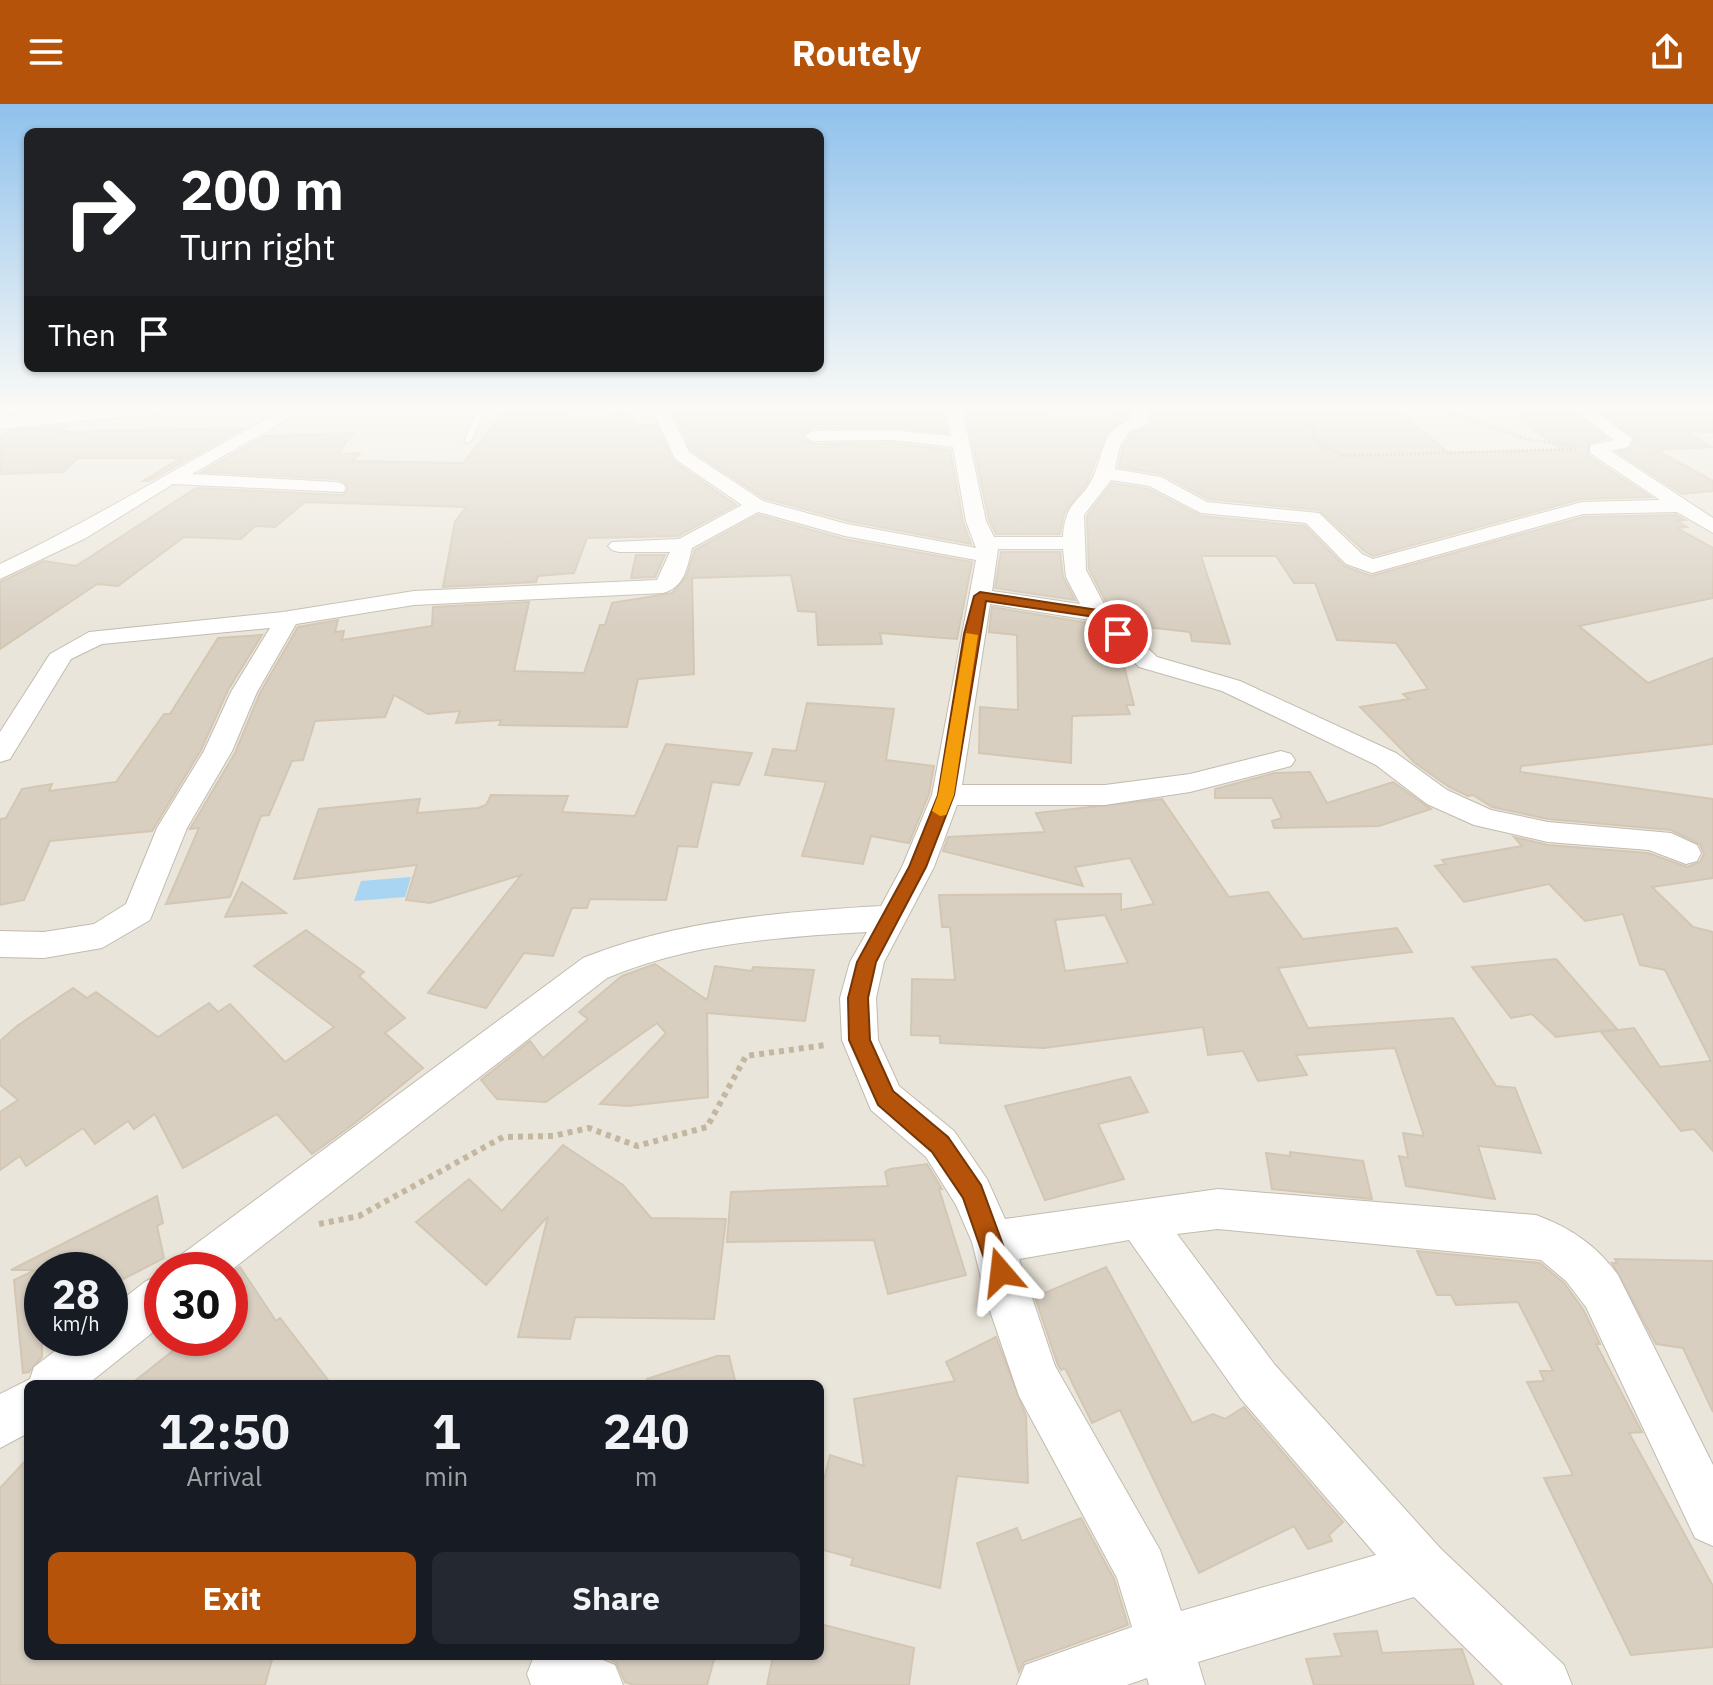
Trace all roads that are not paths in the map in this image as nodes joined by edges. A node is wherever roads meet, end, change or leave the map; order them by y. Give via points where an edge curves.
1 (163, 482) edge
2 (232, 482) edge
3 (721, 482) edge
4 (968, 482) edge
5 (1098, 482) edge
6 (1155, 482) edge
7 (1644, 482) edge
8 (336, 488) dead end
9 (756, 505) junction
10 (1680, 506) junction
11 (1713, 527) edge
12 (1074, 543) junction
13 (683, 545) junction
14 (619, 546) dead end
15 (987, 550) junction
16 (0, 572) edge
17 (980, 596) junction
18 (1100, 614) junction
19 (287, 619) junction
20 (0, 753) edge
21 (1281, 760) dead end
22 (946, 795) junction
23 (1686, 853) dead end
24 (890, 918) junction
25 (0, 944) edge
26 (1139, 1218) junction
27 (993, 1242) junction
28 (220, 1252) edge
29 (144, 1311) edge
30 (128, 1324) edge
31 (87, 1356) edge
32 (56, 1380) edge
33 (24, 1405) edge
34 (0, 1424) edge
35 (1713, 1520) edge
36 (1422, 1568) junction
37 (1171, 1665) edge
38 (1045, 1685) edge
39 (1544, 1685) edge

1 - 16 street via 79,534
2 - 8 street
3 - 9 street
4 - 15 street
5 - 12 street via 1074,515
6 - 10 street via 1201,507 1312,517 1354,559 1372,566 1582,508
7 - 10 street
9 - 13 street
9 - 15 street via 845,530
10 - 11 street
12 - 15 street
12 - 18 street via 1077,577
13 - 14 street
13 - 19 street via 672,579 663,586 414,598
15 - 17 street
17 - 18 street
17 - 22 street
18 - 23 street via 1148,662 1231,686 1386,759 1437,797 1484,818 1548,832 1649,840
19 - 20 street via 97,637 79,645 62,654
19 - 25 street via 172,828 139,911 102,935 44,945
21 - 22 street via 1118,794
22 - 24 street via 918,867
24 - 27 street via 867,962 858,998 860,1040 885,1098 940,1144 972,1193
24 - 28 street via 681,941 617,957 595,968
26 - 27 street
26 - 35 street via 1218,1209 1550,1240 1602,1291
26 - 36 street via 1258,1382
27 - 37 street via 1036,1379 1141,1569
29 - 30 street
31 - 32 street
33 - 34 street
36 - 37 street
36 - 39 street
37 - 38 street

